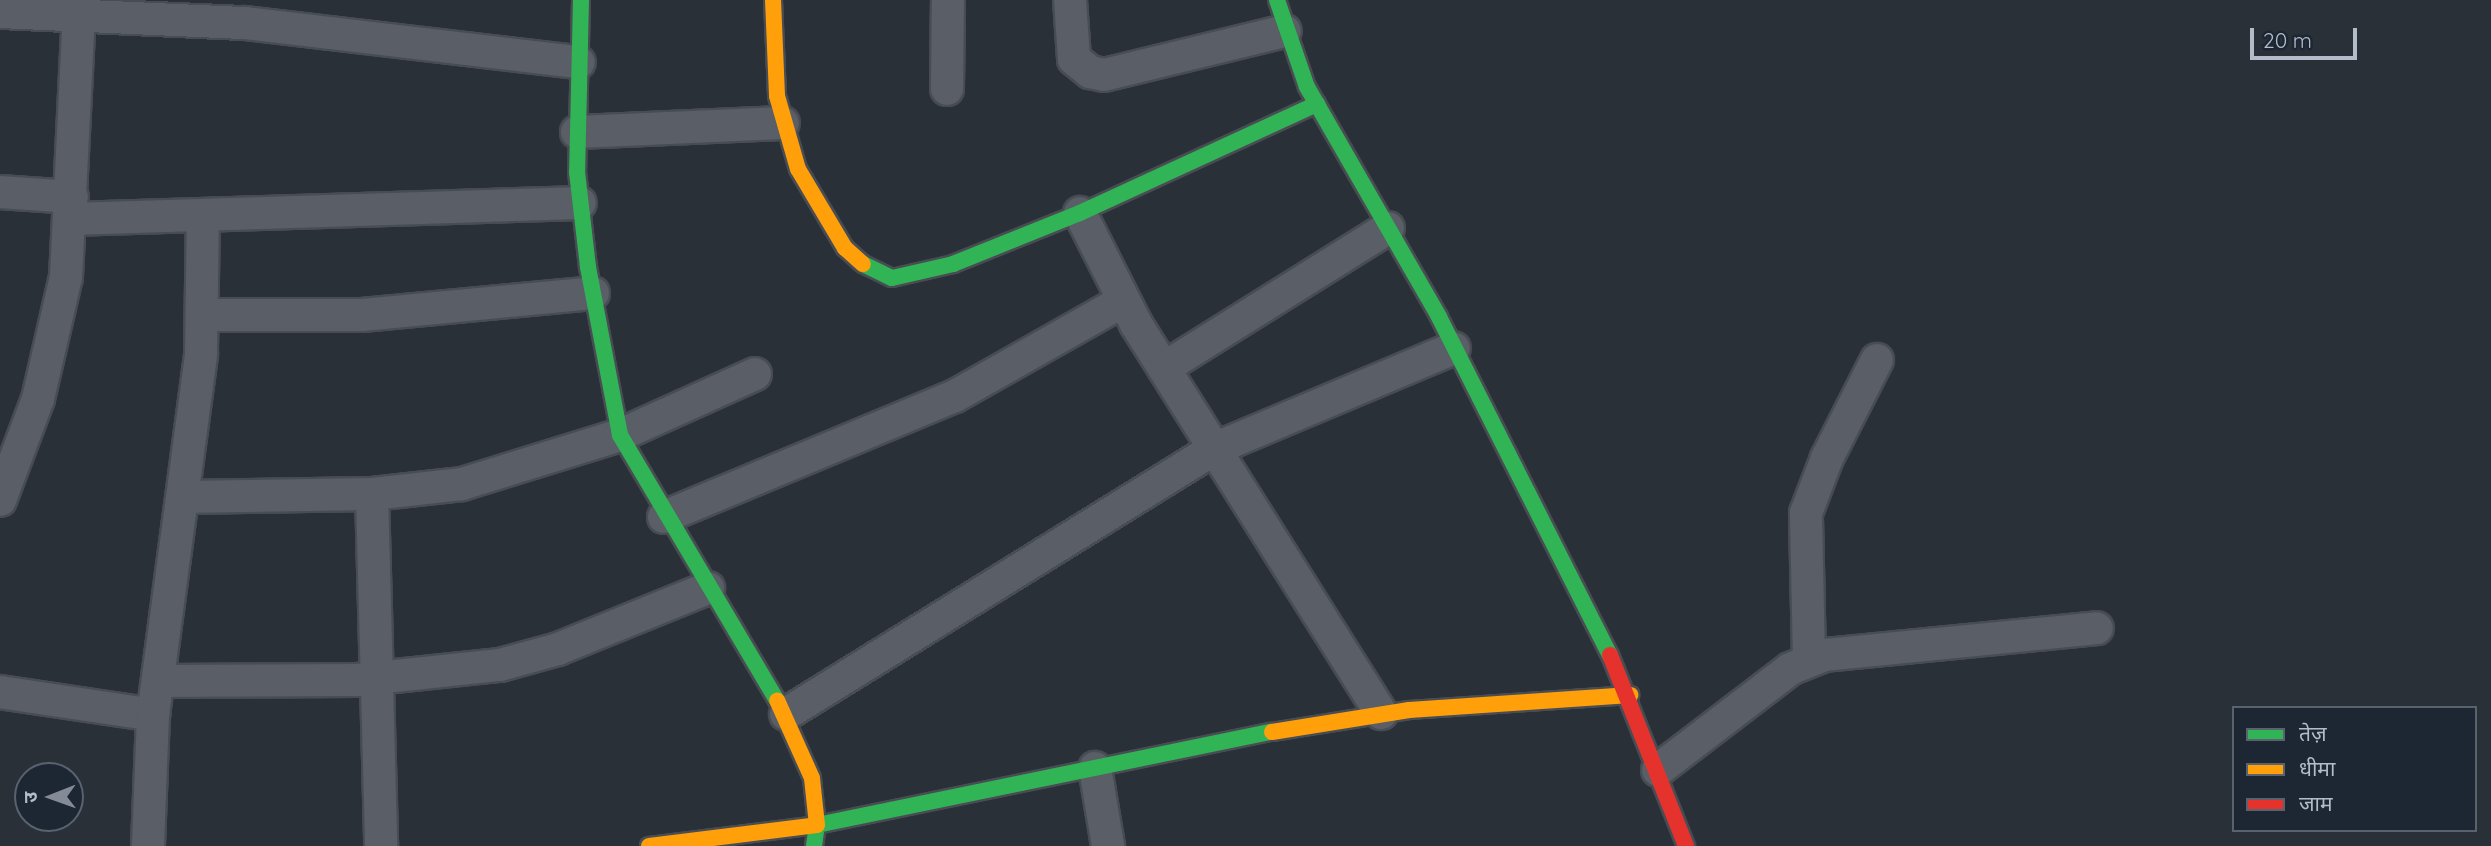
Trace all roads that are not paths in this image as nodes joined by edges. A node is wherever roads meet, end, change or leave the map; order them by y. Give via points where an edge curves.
1 (581, 0) edge
2 (773, 0) edge
3 (948, 0) edge
4 (1070, 0) edge
5 (1277, 0) edge
6 (60, 9) edge
7 (0, 12) edge
8 (1285, 31) junction
9 (579, 62) junction
10 (947, 89) dead end
11 (1317, 104) junction
12 (783, 123) junction
13 (577, 132) junction
14 (0, 192) edge
15 (580, 202) junction
16 (72, 208) junction
17 (1080, 213) junction
18 (203, 215) junction
19 (1388, 228) junction
20 (593, 293) junction
21 (1123, 301) junction
22 (202, 315) junction
23 (1454, 348) junction
24 (1877, 360) dead end
25 (1164, 368) junction
26 (755, 374) dead end
27 (620, 435) junction
28 (1214, 449) junction
29 (372, 494) junction
30 (185, 497) junction
31 (0, 500) edge
32 (664, 517) junction
33 (708, 588) junction
34 (2096, 628) dead end
35 (1809, 660) junction
36 (373, 678) junction
37 (158, 681) junction
38 (0, 692) edge
39 (1630, 695) junction
40 (1381, 713) junction
41 (153, 715) junction
42 (786, 715) junction
43 (1095, 768) junction
44 (1658, 770) junction
45 (817, 825) junction
46 (148, 846) edge
47 (381, 846) edge
48 (649, 846) edge
49 (814, 846) edge
50 (1108, 846) edge
51 (1686, 846) edge

1 - 9 street
2 - 12 street
3 - 10 street
4 - 8 street via 1074,59 1090,72 1104,75
5 - 8 street
6 - 7 street
6 - 9 street via 246,23
6 - 16 street
8 - 11 street
9 - 13 street
11 - 17 street
11 - 19 street
12 - 13 street
12 - 17 street via 798,169 828,222 845,248 876,274 923,274
13 - 15 street
14 - 16 street
15 - 18 street
15 - 20 street
16 - 18 street
16 - 31 street via 66,278 38,399
17 - 21 street
18 - 22 street
19 - 23 street
19 - 25 street
20 - 22 street via 362,315
20 - 27 street
21 - 25 street
21 - 32 street via 955,396
22 - 30 street
23 - 28 street
23 - 39 street
24 - 35 street via 1822,468 1806,513
25 - 28 street
26 - 27 street
27 - 29 street via 462,484
27 - 32 street
28 - 40 street
28 - 42 street
29 - 30 street
29 - 36 street
30 - 37 street
32 - 33 street
33 - 36 street via 558,649 500,665
33 - 42 street
34 - 35 street via 1853,649
35 - 44 street via 1769,684
36 - 37 street
36 - 47 street
37 - 41 street
38 - 41 street
39 - 40 street
39 - 44 street
40 - 43 street
41 - 46 street
42 - 45 street via 812,778
43 - 45 street
43 - 50 street
44 - 51 street
45 - 48 street
45 - 49 street

